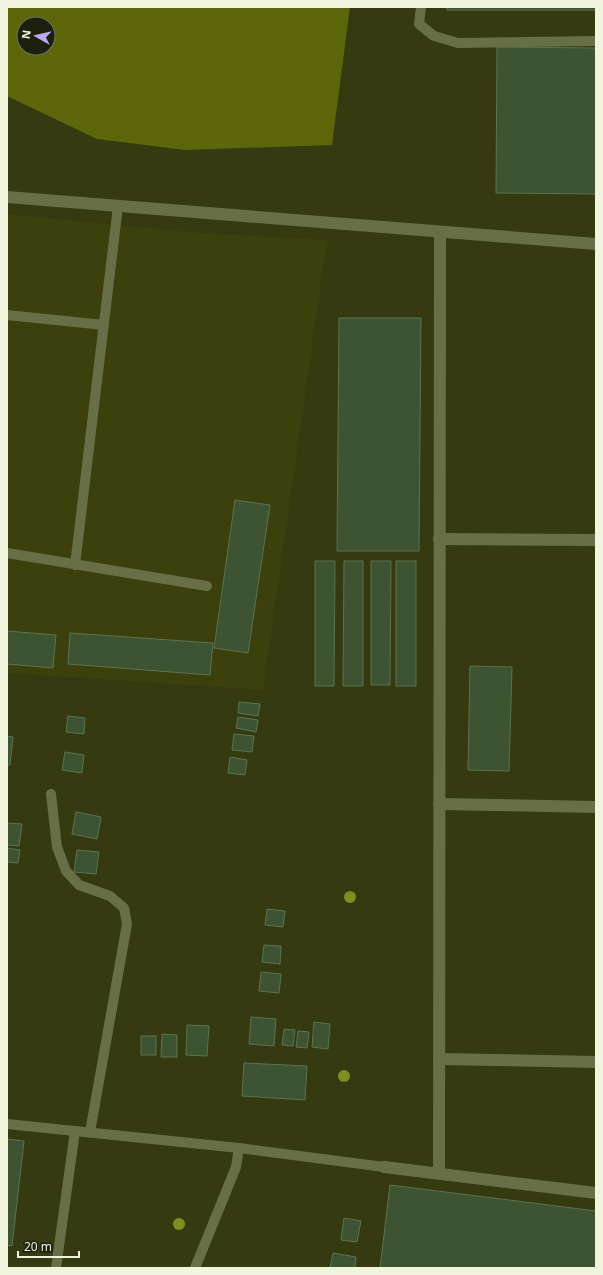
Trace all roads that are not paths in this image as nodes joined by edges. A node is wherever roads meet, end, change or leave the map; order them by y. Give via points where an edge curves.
1 (421, 7) edge
2 (596, 41) edge
3 (7, 198) edge
4 (118, 206) junction
5 (440, 232) junction
6 (596, 244) edge
7 (7, 315) edge
8 (104, 325) junction
9 (439, 539) junction
10 (596, 540) edge
11 (7, 554) edge
12 (75, 565) junction
13 (207, 586) dead end
14 (51, 794) dead end
15 (439, 804) junction
16 (596, 807) edge
17 (439, 1059) junction
18 (596, 1062) edge
19 (7, 1124) edge
20 (75, 1131) junction
21 (90, 1132) junction
22 (240, 1148) junction
23 (384, 1167) joint
24 (439, 1174) junction
25 (596, 1193) edge
26 (56, 1268) edge
27 (195, 1268) edge

1 - 2 lane via 419,24 434,36 458,43
3 - 4 street
4 - 5 street
4 - 8 lane
5 - 6 street
5 - 9 street
7 - 8 lane
8 - 12 lane
9 - 10 street
9 - 15 street
11 - 12 lane
12 - 13 lane
14 - 21 lane via 57,847 66,871 79,884 110,896 124,908 127,924
15 - 16 street
15 - 17 street
17 - 18 street
17 - 24 street
19 - 20 lane
20 - 21 lane
20 - 26 lane
21 - 22 lane
22 - 23 lane
22 - 27 lane via 236,1167
23 - 24 street
24 - 25 street

